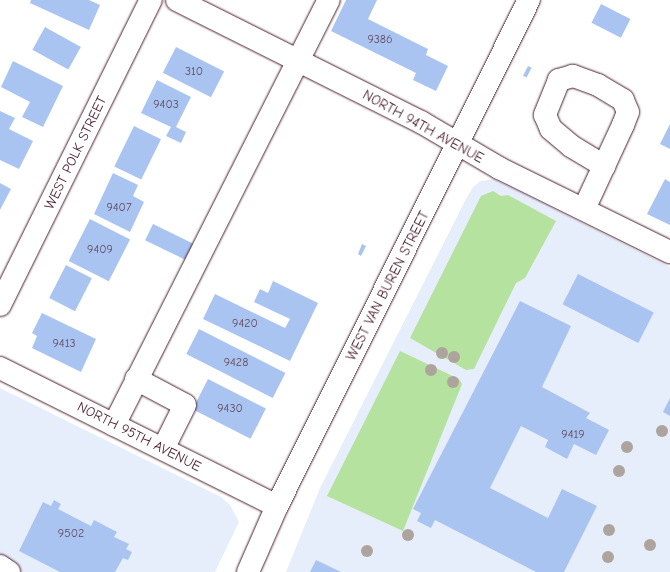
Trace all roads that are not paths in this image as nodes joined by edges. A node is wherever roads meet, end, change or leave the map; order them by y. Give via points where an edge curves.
1 (151, 0) edge
2 (177, 0) edge
3 (329, 0) edge
4 (529, 0) edge
5 (298, 61) junction
6 (458, 145) junction
7 (604, 166) dead end
8 (584, 209) junction
9 (670, 252) edge
10 (0, 305) edge
11 (0, 368) edge
12 (136, 379) junction
13 (114, 425) junction
14 (163, 449) junction
15 (277, 506) junction
16 (0, 566) edge
17 (9, 572) edge
18 (248, 572) edge

1 - 10 street, WEST POLK STREET
2 - 5 street, NORTH 94TH AVENUE
3 - 5 street
4 - 6 street, WEST VAN BUREN STREET
5 - 6 street, NORTH 94TH AVENUE via 421,122
5 - 12 street
6 - 8 street, NORTH 94TH AVENUE
6 - 15 street, WEST VAN BUREN STREET
7 - 8 street
8 - 9 street, NORTH 94TH AVENUE
11 - 13 street, NORTH 95TH AVENUE
12 - 13 street
12 - 14 street via 185,405
13 - 14 street, NORTH 95TH AVENUE
14 - 15 street, NORTH 95TH AVENUE
15 - 18 street, WEST VAN BUREN STREET
16 - 17 street

